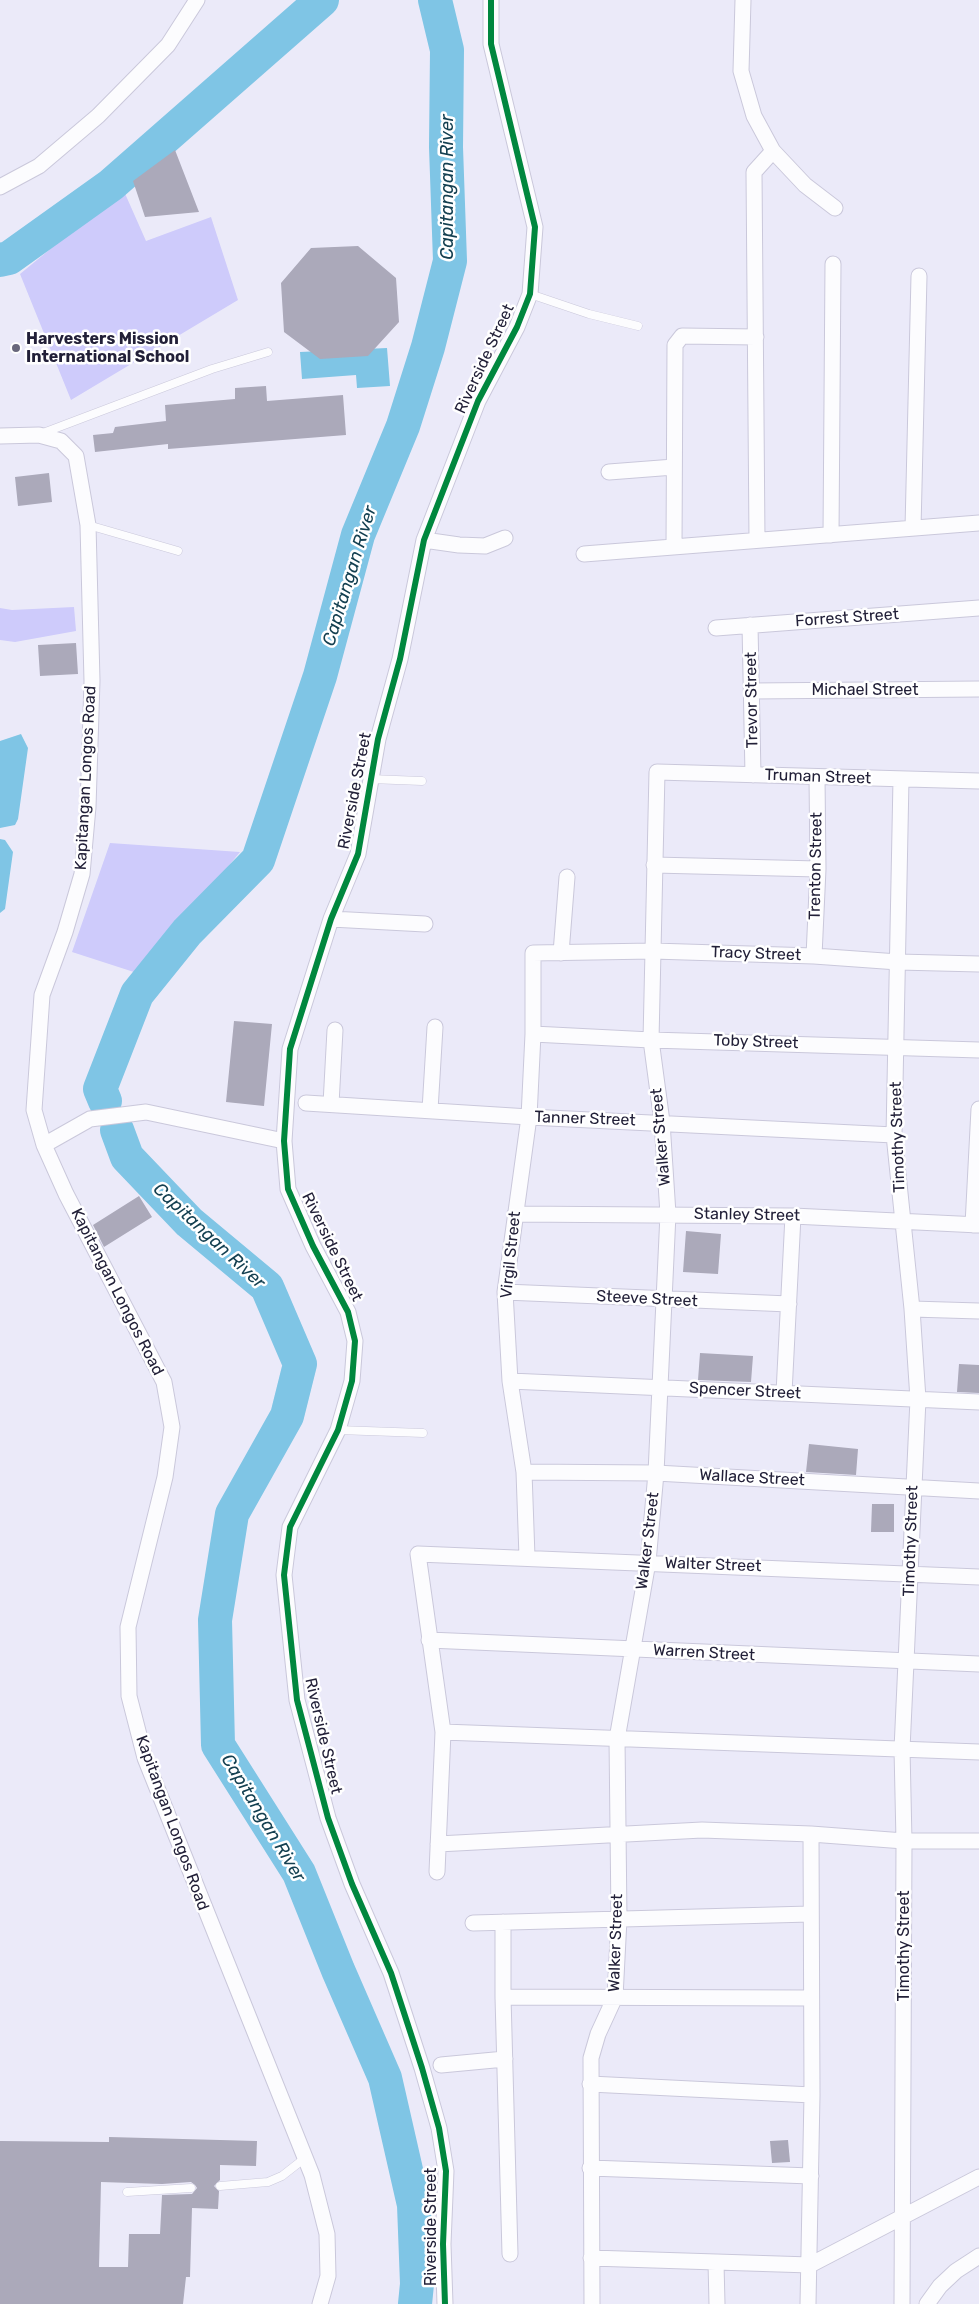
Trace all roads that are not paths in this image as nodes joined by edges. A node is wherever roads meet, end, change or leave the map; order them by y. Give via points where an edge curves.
1 (197, 0) edge
2 (491, 0) edge
3 (743, 0) edge
4 (774, 151) junction
5 (0, 187) edge
6 (835, 208) dead end
7 (833, 264) dead end
8 (919, 276) dead end
9 (530, 294) junction
10 (638, 326) dead end
11 (756, 337) junction
12 (268, 352) dead end
13 (39, 435) junction
14 (0, 436) edge
15 (674, 467) junction
16 (609, 472) dead end
17 (979, 523) edge
18 (88, 525) junction
19 (913, 528) junction
20 (831, 535) junction
21 (505, 538) dead end
22 (424, 540) junction
23 (757, 540) junction
24 (674, 547) junction
25 (178, 551) dead end
26 (584, 554) dead end
27 (979, 608) edge
28 (750, 625) junction
29 (716, 628) dead end
30 (979, 689) edge
31 (752, 691) junction
32 (657, 772) joint
33 (753, 774) junction
34 (817, 776) junction
35 (370, 779) junction
36 (901, 779) junction
37 (422, 781) dead end
38 (979, 781) edge
39 (654, 865) junction
40 (818, 869) junction
41 (567, 877) dead end
42 (331, 919) junction
43 (425, 924) dead end
44 (653, 951) junction
45 (533, 953) joint
46 (561, 953) junction
47 (814, 956) junction
48 (898, 962) junction
49 (979, 964) edge
50 (435, 1027) dead end
51 (335, 1030) dead end
52 (533, 1034) junction
53 (651, 1040) junction
54 (895, 1046) junction
55 (979, 1050) edge
56 (306, 1103) dead end
57 (331, 1104) junction
58 (979, 1109) edge
59 (430, 1110) junction
60 (529, 1117) junction
61 (662, 1122) junction
62 (894, 1135) junction
63 (284, 1141) junction
64 (44, 1145) junction
65 (515, 1214) junction
66 (668, 1214) junction
67 (793, 1216) junction
68 (902, 1220) junction
69 (976, 1225) edge
70 (505, 1292) junction
71 (662, 1300) junction
72 (789, 1304) junction
73 (912, 1309) junction
74 (979, 1311) edge
75 (510, 1381) junction
76 (659, 1387) junction
77 (784, 1393) junction
78 (918, 1399) junction
79 (979, 1402) edge
80 (338, 1430) junction
81 (424, 1433) dead end
82 (524, 1472) junction
83 (656, 1473) junction
84 (913, 1487) junction
85 (979, 1491) edge
86 (527, 1557) junction
87 (648, 1562) junction
88 (910, 1573) junction
89 (979, 1577) edge
90 (429, 1640) junction
91 (632, 1649) junction
92 (906, 1663) junction
93 (979, 1664) edge
94 (443, 1732) junction
95 (617, 1739) junction
96 (902, 1749) junction
97 (979, 1752) edge
98 (618, 1834) junction
99 (811, 1834) junction
100 (904, 1841) junction
101 (979, 1842) edge
102 (438, 1844) junction
103 (437, 1872) dead end
104 (810, 1914) junction
105 (619, 1919) junction
106 (503, 1922) junction
107 (473, 1923) dead end
108 (615, 1997) junction
109 (503, 1998) junction
110 (810, 1998) junction
111 (505, 2059) junction
112 (441, 2066) dead end
113 (590, 2084) junction
114 (812, 2094) junction
115 (305, 2158) junction
116 (590, 2168) junction
117 (811, 2176) junction
118 (979, 2178) edge
119 (220, 2186) dead end
120 (191, 2188) dead end
121 (127, 2192) dead end
122 (902, 2218) junction
123 (510, 2254) dead end
124 (979, 2256) edge
125 (591, 2258) junction
126 (716, 2263) junction
127 (810, 2265) junction
128 (320, 2304) edge
129 (445, 2304) edge
130 (592, 2304) edge
131 (717, 2304) edge
132 (808, 2304) edge
133 (902, 2304) edge
134 (927, 2304) edge

1 - 5 street via 168,45 98,116 39,166
2 - 9 street, Riverside Street via 491,44 535,227
3 - 4 street via 741,71 754,116
4 - 6 street via 805,185
4 - 11 street via 754,172
7 - 20 street
8 - 19 street
9 - 10 lane
9 - 22 street, Riverside Street via 517,327 478,401
11 - 15 street via 682,336 675,345
11 - 23 street
12 - 13 lane via 212,369
13 - 14 street, Kapitangan Longos Road
13 - 18 street, Kapitangan Longos Road via 61,440 76,456
15 - 16 street
15 - 24 street
17 - 19 street
18 - 25 lane
18 - 64 street, Kapitangan Longos Road via 92,681 88,807 82,874 42,995 34,1110
19 - 20 street
20 - 23 street
21 - 22 street via 484,546
22 - 35 street, Riverside Street via 400,659
23 - 24 street
24 - 26 street
27 - 28 street, Forrest Street
28 - 29 street, Forrest Street
28 - 31 street, Trevor Street
30 - 31 street, Michael Street
31 - 33 street, Trevor Street
32 - 33 street, Truman Street
32 - 39 street, Walker Street
33 - 34 street, Truman Street
34 - 36 street, Truman Street
34 - 40 street, Trenton Street
35 - 37 lane
35 - 42 street, Riverside Street via 358,854
36 - 38 street, Truman Street
36 - 48 street, Timothy Street
39 - 40 street
39 - 44 street, Walker Street
40 - 47 street, Trenton Street
41 - 46 street
42 - 43 street
42 - 63 street, Riverside Street via 290,1049
44 - 46 street, Tracy Street
44 - 47 street, Tracy Street
44 - 53 street, Walker Street
45 - 46 street, Tracy Street
45 - 52 street, Virgil Street
47 - 48 street, Tracy Street
48 - 49 street, Tracy Street
48 - 54 street, Timothy Street
50 - 59 street
51 - 57 street
52 - 53 street, Toby Street
52 - 60 street, Virgil Street
53 - 54 street, Toby Street
53 - 61 street, Walker Street
54 - 55 street, Toby Street
54 - 62 street, Timothy Street
56 - 57 street, Tanner Street
57 - 59 street, Tanner Street
58 - 69 street
59 - 60 street, Tanner Street
60 - 61 street, Tanner Street
60 - 65 street, Virgil Street
61 - 62 street, Tanner Street
61 - 66 street, Walker Street
62 - 68 street, Timothy Street
63 - 64 street via 146,1112 90,1119
63 - 80 street, Riverside Street via 288,1189 313,1246 348,1312 355,1341 352,1381
64 - 115 street, Kapitangan Longos Road via 66,1194 164,1382 172,1427 165,1477 128,1627 129,1696 149,1768
65 - 66 street, Stanley Street
65 - 70 street, Virgil Street
66 - 67 street, Stanley Street
66 - 71 street, Walker Street
67 - 68 street, Stanley Street
67 - 72 street
68 - 69 street, Stanley Street
68 - 73 street, Timothy Street
70 - 71 street, Steeve Street
70 - 75 street, Virgil Street
71 - 72 street, Steeve Street
71 - 76 street, Walker Street
72 - 77 street
73 - 74 street
73 - 78 street, Timothy Street
75 - 76 street, Spencer Street
75 - 82 street, Virgil Street
76 - 77 street, Spencer Street
76 - 83 street, Walker Street
77 - 78 street, Spencer Street
78 - 79 street, Spencer Street
78 - 84 street, Timothy Street
80 - 81 lane
80 - 129 street, Riverside Street via 290,1527 284,1575 296,1691 328,1818 352,1884 391,1973 440,2128 446,2172
82 - 83 street, Wallace Street
82 - 86 street, Virgil Street
83 - 84 street, Wallace Street
83 - 87 street, Walker Street
84 - 85 street, Wallace Street
84 - 88 street, Timothy Street
86 - 87 street, Walter Street
86 - 90 street, Walter Street via 418,1554
87 - 88 street, Walter Street
87 - 91 street, Walker Street
88 - 89 street, Walter Street
88 - 92 street, Timothy Street
90 - 91 street, Warren Street
90 - 94 street
91 - 92 street, Warren Street
91 - 95 street, Walker Street
92 - 93 street, Warren Street
92 - 96 street, Timothy Street
94 - 95 street
94 - 102 street
95 - 96 street
95 - 98 street, Walker Street
96 - 97 street
96 - 100 street, Timothy Street
98 - 99 street via 702,1830
98 - 102 street
98 - 105 street, Walker Street
99 - 100 street
99 - 104 street
100 - 101 street
100 - 122 street, Timothy Street
102 - 103 street
104 - 105 street
104 - 110 street
105 - 106 street
105 - 108 street, Walker Street
106 - 107 street
106 - 109 street
108 - 109 street
108 - 110 street
108 - 113 street, Walker Street via 593,2048
109 - 111 street
110 - 114 street
111 - 112 street
111 - 123 street
113 - 114 street
113 - 116 street, Walker Street
114 - 117 street
115 - 119 lane via 282,2176 268,2182
115 - 128 street, Kapitangan Longos Road via 327,2234 328,2276
116 - 117 street
116 - 125 street, Walker Street
117 - 127 street
118 - 122 street
120 - 121 lane
122 - 127 street
122 - 133 street, Timothy Street
124 - 134 street via 956,2271
125 - 126 street
125 - 130 street, Walker Street
126 - 127 street
126 - 131 street
127 - 132 street

